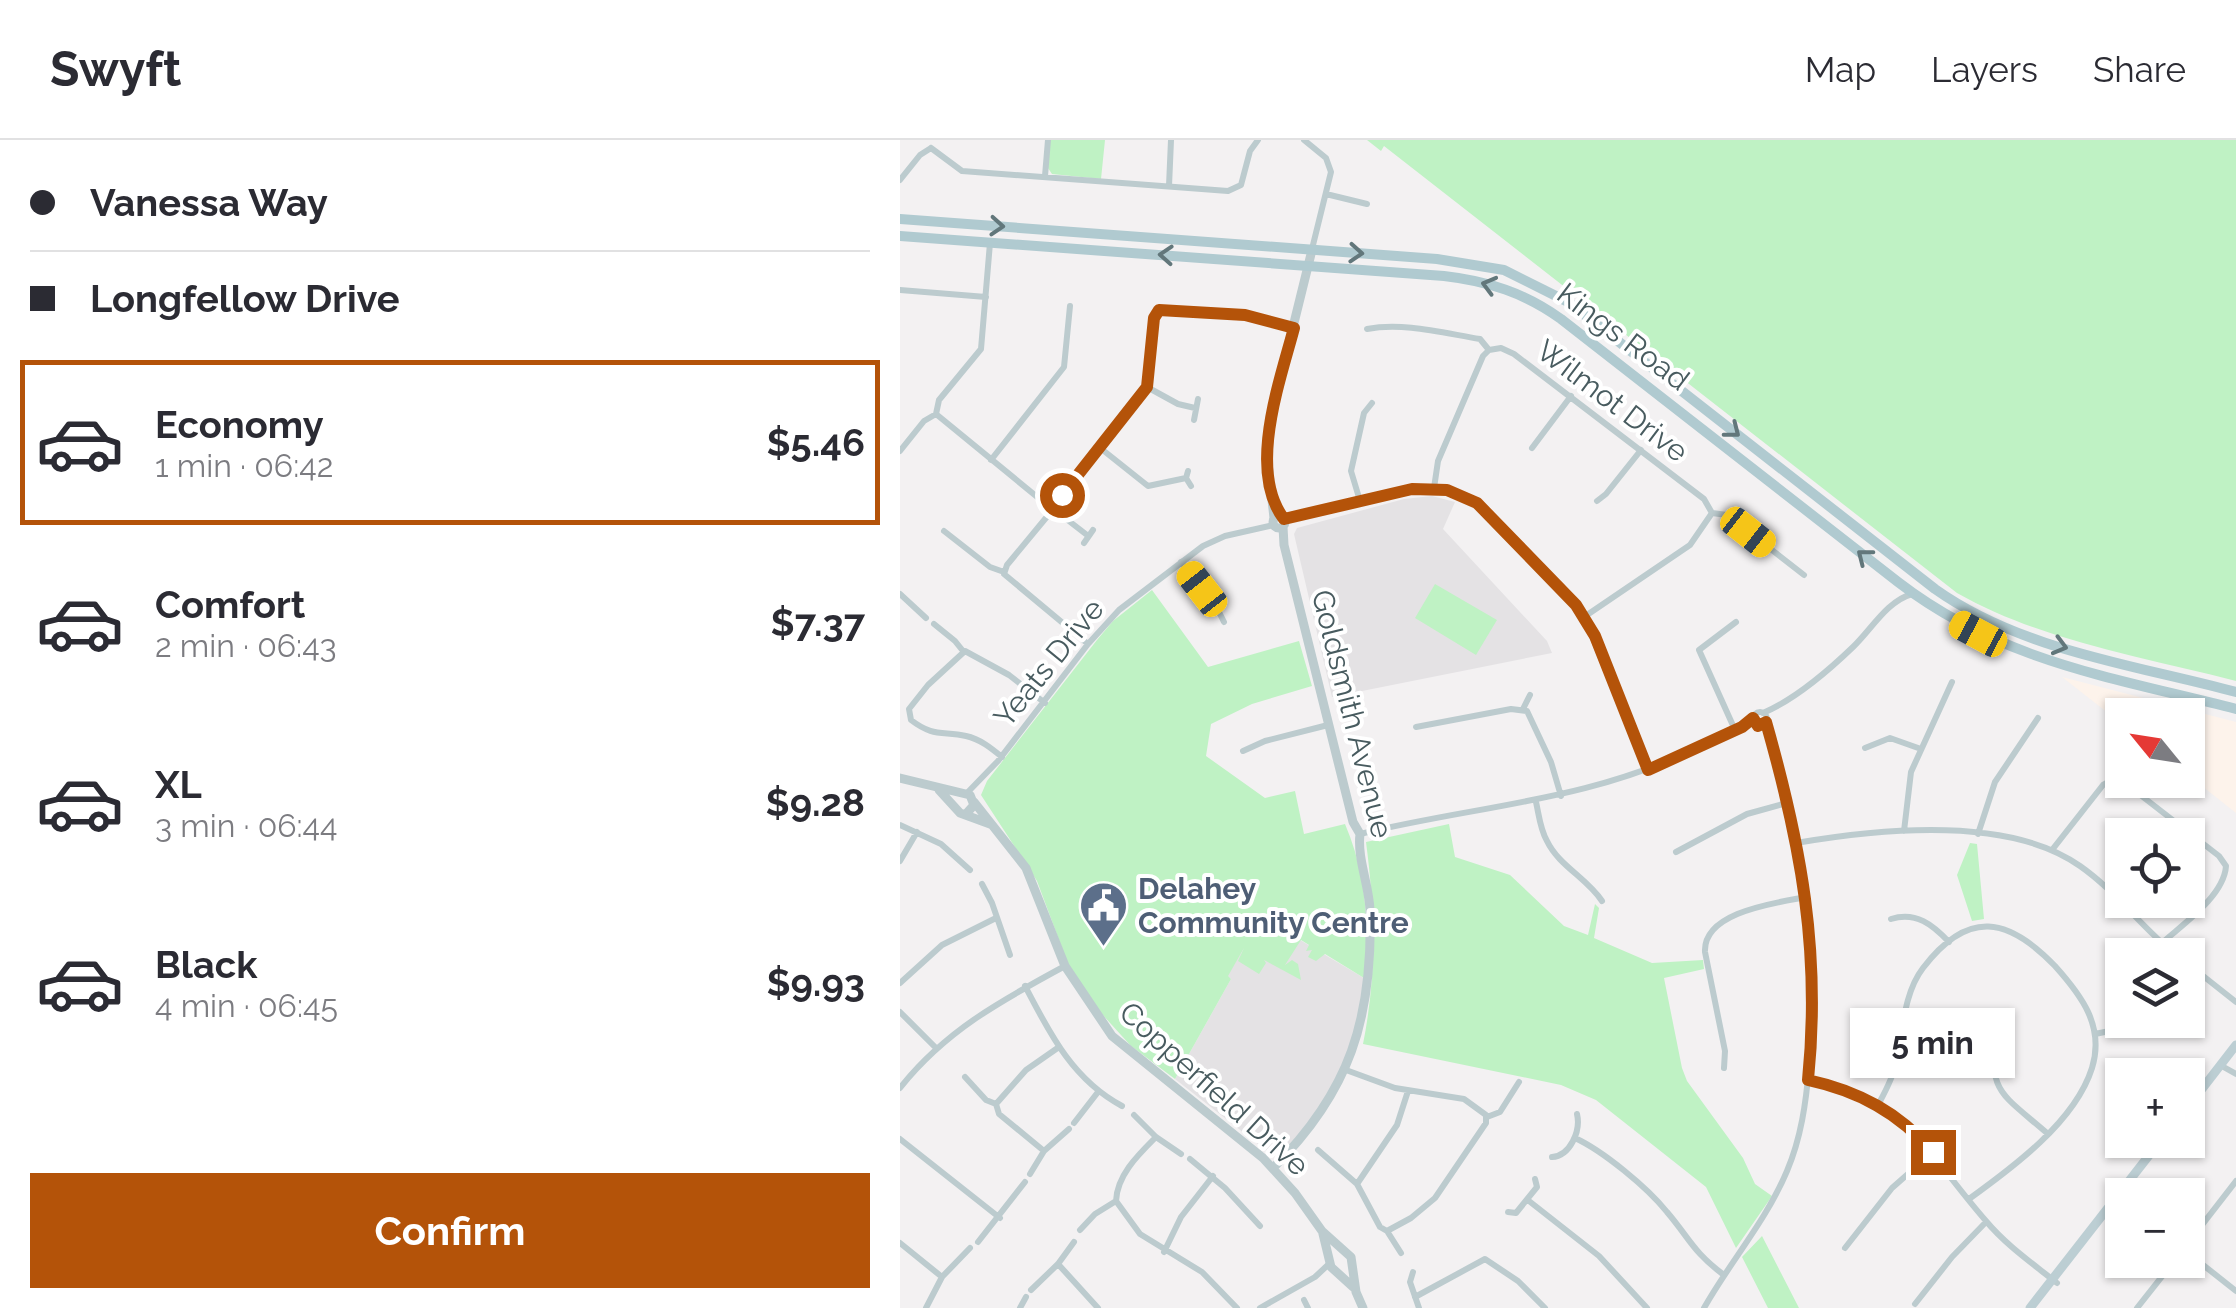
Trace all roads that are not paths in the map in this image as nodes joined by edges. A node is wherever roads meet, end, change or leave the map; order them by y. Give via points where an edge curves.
1 (1048, 140) edge
2 (1171, 140) edge
3 (1258, 140) edge
4 (1304, 140) edge
5 (932, 144) edge
6 (1045, 176) junction
7 (900, 180) edge
8 (1169, 186) junction
9 (1326, 194) junction
10 (1366, 204) dead end
11 (900, 219) edge
12 (900, 236) edge
13 (990, 243) junction
14 (1312, 250) junction
15 (1309, 267) junction
16 (900, 290) edge
17 (986, 297) junction
18 (1070, 306) dead end
19 (1294, 328) junction
20 (1366, 329) dead end
21 (1488, 350) junction
22 (1147, 387) junction
23 (1570, 396) junction
24 (1372, 402) dead end
25 (936, 414) junction
26 (1194, 420) dead end
27 (1100, 447) junction
28 (1532, 448) dead end
29 (900, 450) edge
30 (1641, 450) junction
31 (991, 460) junction
32 (1191, 486) dead end
33 (1434, 488) junction
34 (1597, 501) dead end
35 (1360, 502) junction
36 (1051, 507) junction
37 (1712, 513) junction
38 (1279, 522) junction
39 (944, 532) dead end
40 (1088, 536) dead end
41 (1181, 562) junction
42 (1004, 572) junction
43 (1804, 575) dead end
44 (1898, 582) junction
45 (1913, 594) junction
46 (901, 598) edge
47 (1892, 604) junction
48 (1584, 617) junction
49 (926, 618) dead end
50 (1224, 622) dead end
51 (1736, 622) dead end
52 (934, 624) dead end
53 (1088, 644) junction
54 (963, 652) junction
55 (1952, 682) dead end
56 (2236, 692) edge
57 (1530, 695) dead end
58 (1045, 703) junction
59 (1523, 709) junction
60 (2236, 710) edge
61 (909, 718) junction
62 (2038, 718) dead end
63 (1760, 721) junction
64 (900, 722) edge
65 (1330, 724) junction
66 (1416, 728) dead end
67 (1738, 729) junction
68 (1865, 748) dead end
69 (1922, 749) junction
70 (1242, 751) dead end
71 (1002, 757) junction
72 (1648, 770) junction
73 (900, 778) edge
74 (938, 789) junction
75 (1561, 796) junction
76 (969, 797) junction
77 (1536, 802) junction
78 (1787, 802) junction
79 (954, 803) junction
80 (966, 814) junction
81 (900, 825) edge
82 (993, 825) junction
83 (1904, 830) junction
84 (918, 832) junction
85 (1360, 834) junction
86 (1978, 834) junction
87 (1796, 843) junction
88 (2052, 850) junction
89 (1676, 852) dead end
90 (900, 861) edge
91 (970, 870) dead end
92 (2231, 870) edge
93 (982, 884) dead end
94 (1806, 898) junction
95 (1602, 901) dead end
96 (996, 918) junction
97 (1891, 919) dead end
98 (2157, 938) edge
99 (2167, 938) edge
100 (1950, 942) junction
101 (1010, 955) dead end
102 (1064, 966) junction
103 (2205, 979) edge
104 (900, 983) edge
105 (1025, 986) junction
106 (2236, 1002) edge
107 (900, 1012) edge
108 (1997, 1021) dead end
109 (2105, 1032) edge
110 (2095, 1034) junction
111 (2236, 1044) edge
112 (1059, 1047) junction
113 (936, 1048) junction
114 (2236, 1054) edge
115 (2228, 1067) edge
116 (1724, 1068) dead end
117 (1346, 1070) junction
118 (965, 1077) dead end
119 (1808, 1080) junction
120 (1519, 1082) dead end
121 (900, 1088) edge
122 (2205, 1090) edge
123 (1408, 1091) junction
124 (1098, 1092) junction
125 (2205, 1095) edge
126 (996, 1104) junction
127 (1878, 1105) junction
128 (1122, 1106) dead end
129 (1134, 1114) dead end
130 (1577, 1114) dead end
131 (1487, 1118) junction
132 (2048, 1134) junction
133 (1156, 1136) junction
134 (900, 1138) edge
135 (1575, 1138) junction
136 (1318, 1150) dead end
137 (1044, 1151) junction
138 (1933, 1152) junction
139 (1181, 1154) dead end
140 (1552, 1157) dead end
141 (1190, 1158) dead end
142 (1273, 1168) junction
143 (1030, 1174) dead end
144 (1213, 1176) junction
145 (1535, 1179) dead end
146 (2236, 1181) edge
147 (1025, 1182) dead end
148 (1357, 1184) junction
149 (1969, 1200) junction
150 (1529, 1201) junction
151 (1116, 1202) junction
152 (1508, 1212) dead end
153 (1000, 1218) junction
154 (2105, 1219) edge
155 (2205, 1221) edge
156 (1986, 1222) junction
157 (1260, 1226) dead end
158 (1080, 1230) dead end
159 (1322, 1231) junction
160 (1387, 1231) junction
161 (978, 1242) dead end
162 (1074, 1242) dead end
163 (900, 1243) edge
164 (970, 1248) dead end
165 (1845, 1248) dead end
166 (1164, 1252) junction
167 (1344, 1252) junction
168 (1401, 1253) dead end
169 (1058, 1264) junction
170 (1352, 1266) junction
171 (2205, 1266) edge
172 (1334, 1267) junction
173 (1412, 1272) dead end
174 (1724, 1276) junction
175 (942, 1277) junction
176 (2160, 1278) edge
177 (2054, 1281) junction
178 (2236, 1290) edge
179 (1356, 1292) junction
180 (1415, 1297) junction
181 (1916, 1304) dead end
182 (926, 1308) edge
183 (1020, 1308) edge
184 (1098, 1308) edge
185 (1238, 1308) edge
186 (1260, 1308) edge
187 (1362, 1308) edge
188 (1419, 1308) edge
189 (1545, 1308) edge
190 (1646, 1308) edge
191 (1704, 1308) edge
192 (2034, 1308) edge
193 (2137, 1308) edge

1 - 6 street
2 - 8 street
3 - 8 street via 1236,189
4 - 9 street via 1329,162
5 - 6 street via 962,171
5 - 7 street
6 - 8 street
9 - 10 street
9 - 14 street
11 -> 14 main road, Kings Road
12 - 13 main road, Kings Road
15 -> 13 main road, Kings Road
13 - 17 street
14 - 15 street, Goldsmith Avenue
14 -> 56 main road, Kings Road via 1469,263 1531,281 1568,302 1968,610 2038,640
15 - 19 street, Goldsmith Avenue
44 -> 15 main road, Kings Road via 1531,300 1468,279
16 - 17 street
17 - 25 street via 980,349 939,400
18 - 31 street via 1064,368
19 - 22 street via 1165,308 1156,312
19 - 38 street, Goldsmith Avenue via 1268,437
20 - 21 street, Wilmot Drive via 1480,339
21 - 23 street, Wilmot Drive via 1514,354
21 - 33 street via 1441,453
22 - 26 street via 1178,404 1196,404
22 - 27 street
23 - 28 street
23 - 30 street, Wilmot Drive
24 - 35 street via 1351,471
25 - 29 street
25 - 31 street
27 - 32 street via 1148,486 1187,475
27 - 36 street
30 - 34 street
30 - 37 street, Wilmot Drive
31 - 36 street
33 - 35 street, Yeats Drive
33 - 48 street via 1461,495 1490,514
35 - 38 street, Yeats Drive
36 - 40 street
36 - 42 street
37 - 43 street, Wilmot Drive via 1726,516
37 - 48 street via 1690,545
38 - 41 street, Yeats Drive via 1212,541
38 - 65 street, Goldsmith Avenue
39 - 42 street
41 - 50 street
41 - 53 street, Yeats Drive via 1119,610
42 - 53 street
44 - 45 main road, Kings Road
44 - 47 street
45 - 47 street
45 - 60 main road, Kings Road via 2022,653
46 - 49 street
47 - 63 street via 1841,658
48 - 72 street
51 - 67 street via 1699,654
52 - 54 street
53 - 58 street, Yeats Drive
54 - 58 street
54 - 61 street via 928,685
55 - 69 street
57 - 59 street
58 - 71 street, Yeats Drive
59 - 66 street
59 - 75 street via 1533,718
61 - 64 street
61 - 71 street via 930,733 974,738
62 - 86 street via 1995,782
63 - 67 street
63 - 78 street
65 - 70 street
65 - 85 street, Goldsmith Avenue
67 - 72 street
68 - 69 street via 1890,738
69 - 83 street via 1907,788
71 - 76 street, Yeats Drive
72 - 75 street
73 - 74 street
74 - 76 street
74 - 79 street
75 - 77 street
76 - 79 street
76 - 80 street via 973,808
76 - 82 street, Copperfield Drive
77 - 85 street
77 - 95 street via 1551,848
78 - 87 street
78 - 89 street via 1746,814
79 - 80 street
80 - 82 street
81 - 84 street
82 - 102 street, Copperfield Drive via 1030,875
83 - 86 street
83 - 87 street
84 - 90 street
84 - 91 street
85 - 117 street, Goldsmith Avenue via 1370,908 1368,978
86 - 88 street
87 - 94 street
88 - 92 street via 2114,778
88 - 98 street via 2089,873
92 - 99 street
93 - 96 street
94 - 116 street via 1752,908 1706,937
94 - 119 street via 1814,979
96 - 101 street
96 - 104 street via 942,945
97 - 100 street via 1924,920
100 - 110 street via 1989,927 2023,936 2080,996
100 - 127 street via 1914,982 1896,1064
102 - 105 street
102 - 142 street, Copperfield Drive via 1120,1044
103 - 106 street
105 - 112 street
105 - 113 street
107 - 113 street
108 - 132 street via 1994,1082
109 - 110 street
110 - 132 street via 2088,1080
111 - 115 main road
112 - 124 street
112 - 126 street via 1026,1070
113 - 121 street
114 - 115 main road
115 - 122 main road
115 - 125 main road
117 - 123 street
117 - 142 street, Goldsmith Avenue via 1320,1116
118 - 126 street
119 - 127 street
119 - 174 street via 1788,1167
120 - 131 street via 1500,1112
123 - 131 street via 1464,1099
123 - 148 street via 1397,1125
124 - 128 street
124 - 137 street
126 - 137 street
127 - 138 street
129 - 133 street
130 - 135 street
131 - 160 street via 1435,1198
132 - 149 street
133 - 139 street
133 - 151 street via 1128,1167
134 - 153 street
135 - 140 street
135 - 174 street via 1648,1192 1692,1249
136 - 148 street
137 - 143 street
138 - 149 street
138 - 165 street via 1892,1188
141 - 144 street
142 - 159 street, Copperfield Drive
144 - 157 street
144 - 166 street
145 - 150 street
146 - 155 street
147 - 153 street
148 - 160 street
149 - 156 street
150 - 152 street
150 - 190 street via 1599,1256
151 - 158 street
151 - 166 street via 1133,1227
153 - 161 street
154 - 177 main road
156 - 177 street
156 - 181 street
159 - 167 street, Copperfield Drive
159 - 172 street, Copperfield Drive
160 - 168 street
162 - 169 street
163 - 175 street
164 - 175 street
166 - 185 street via 1202,1272
167 - 170 street
167 - 172 street via 1333,1254
169 - 183 street
169 - 184 street
170 - 172 street via 1347,1272
170 - 179 street, Copperfield Drive
171 - 178 street
172 - 179 street, Copperfield Drive
172 - 186 street
173 - 180 street
174 - 191 street
175 - 182 street
176 - 193 street
177 - 192 main road
179 - 187 street, Copperfield Drive
180 - 188 street
180 - 189 street via 1485,1258

